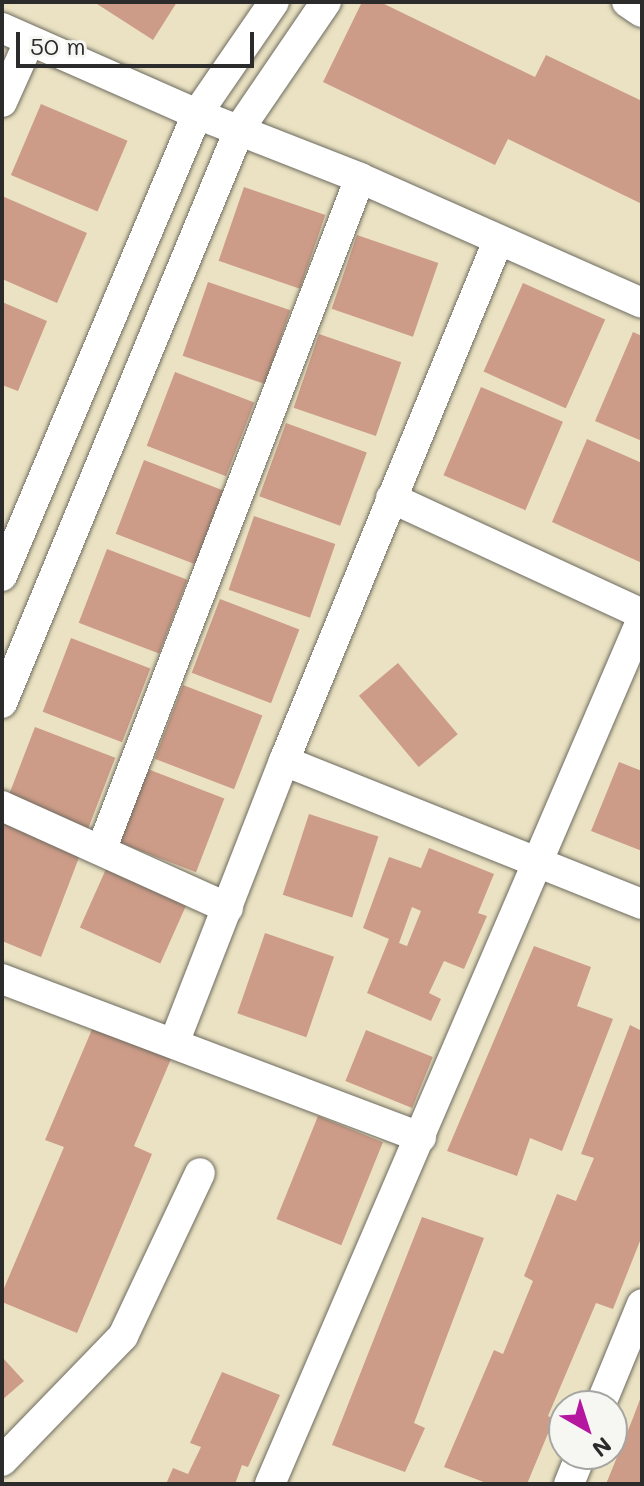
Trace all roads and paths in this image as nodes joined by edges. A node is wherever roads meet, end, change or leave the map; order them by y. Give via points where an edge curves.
1 (274, 2) edge
2 (326, 2) edge
3 (627, 2) edge
4 (642, 12) edge
5 (15, 35) edge
6 (2, 102) edge
7 (197, 114) junction
8 (240, 128) junction
9 (360, 178) junction
10 (498, 241) junction
11 (642, 303) edge
12 (391, 498) junction
13 (2, 576) edge
14 (642, 617) edge
15 (2, 703) edge
16 (284, 761) junction
17 (2, 806) edge
18 (102, 848) junction
19 (539, 862) junction
20 (642, 904) edge
21 (228, 908) junction
22 (2, 979) edge
23 (174, 1043) junction
24 (421, 1137) junction
25 (200, 1173) dead end
26 (642, 1304) edge
27 (607, 1390) edge
28 (2, 1461) edge
29 (270, 1484) edge

1 - 7 street
2 - 8 street
3 - 4 street
5 - 6 street
5 - 7 street
7 - 8 street
7 - 13 street
8 - 9 street
8 - 15 street
9 - 10 street
9 - 18 street
10 - 11 street
10 - 12 street
12 - 14 street
12 - 16 street
14 - 19 street
16 - 19 street
16 - 21 street
17 - 18 street
18 - 21 street
19 - 20 street
19 - 24 street
21 - 23 street
22 - 23 street
23 - 24 street
24 - 29 street
25 - 28 street via 123,1336
26 - 27 street

